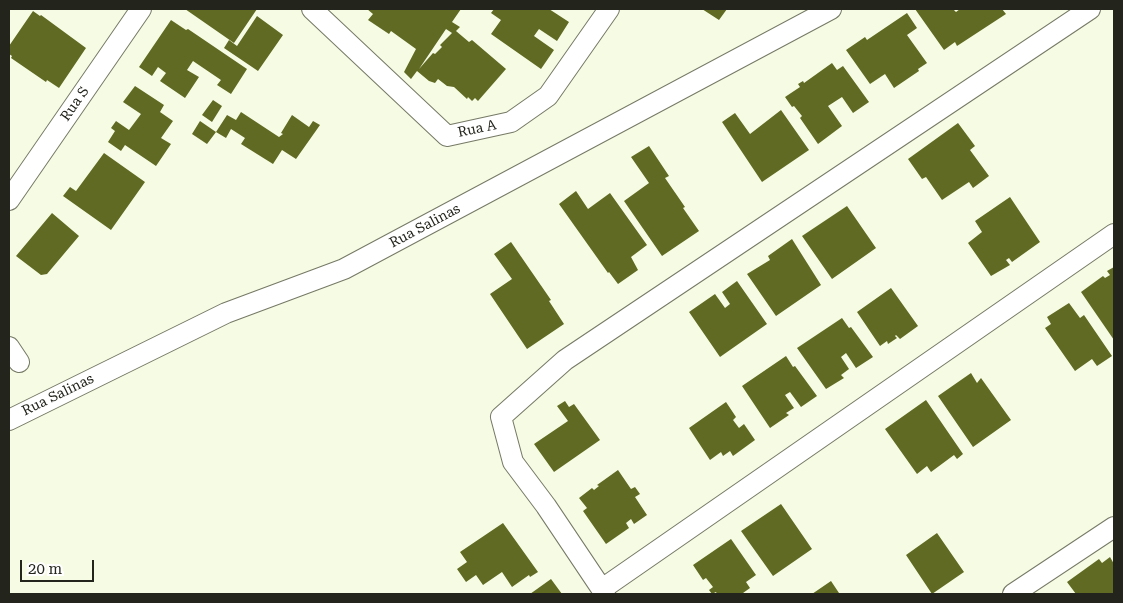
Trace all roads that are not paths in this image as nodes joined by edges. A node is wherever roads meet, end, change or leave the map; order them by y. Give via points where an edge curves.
1 (141, 9) edge
2 (312, 9) edge
3 (609, 9) edge
4 (831, 9) edge
5 (1090, 9) edge
6 (9, 200) edge
7 (1114, 234) edge
8 (9, 420) edge
9 (1114, 527) edge
10 (604, 592) edge
11 (1013, 594) edge

1 - 6 street, Rua S
2 - 3 street, Rua A via 448,136 511,122 548,96
4 - 8 street, Rua Salinas via 344,269 226,313
5 - 10 street via 565,360 500,417 513,462
7 - 10 street
9 - 11 street

